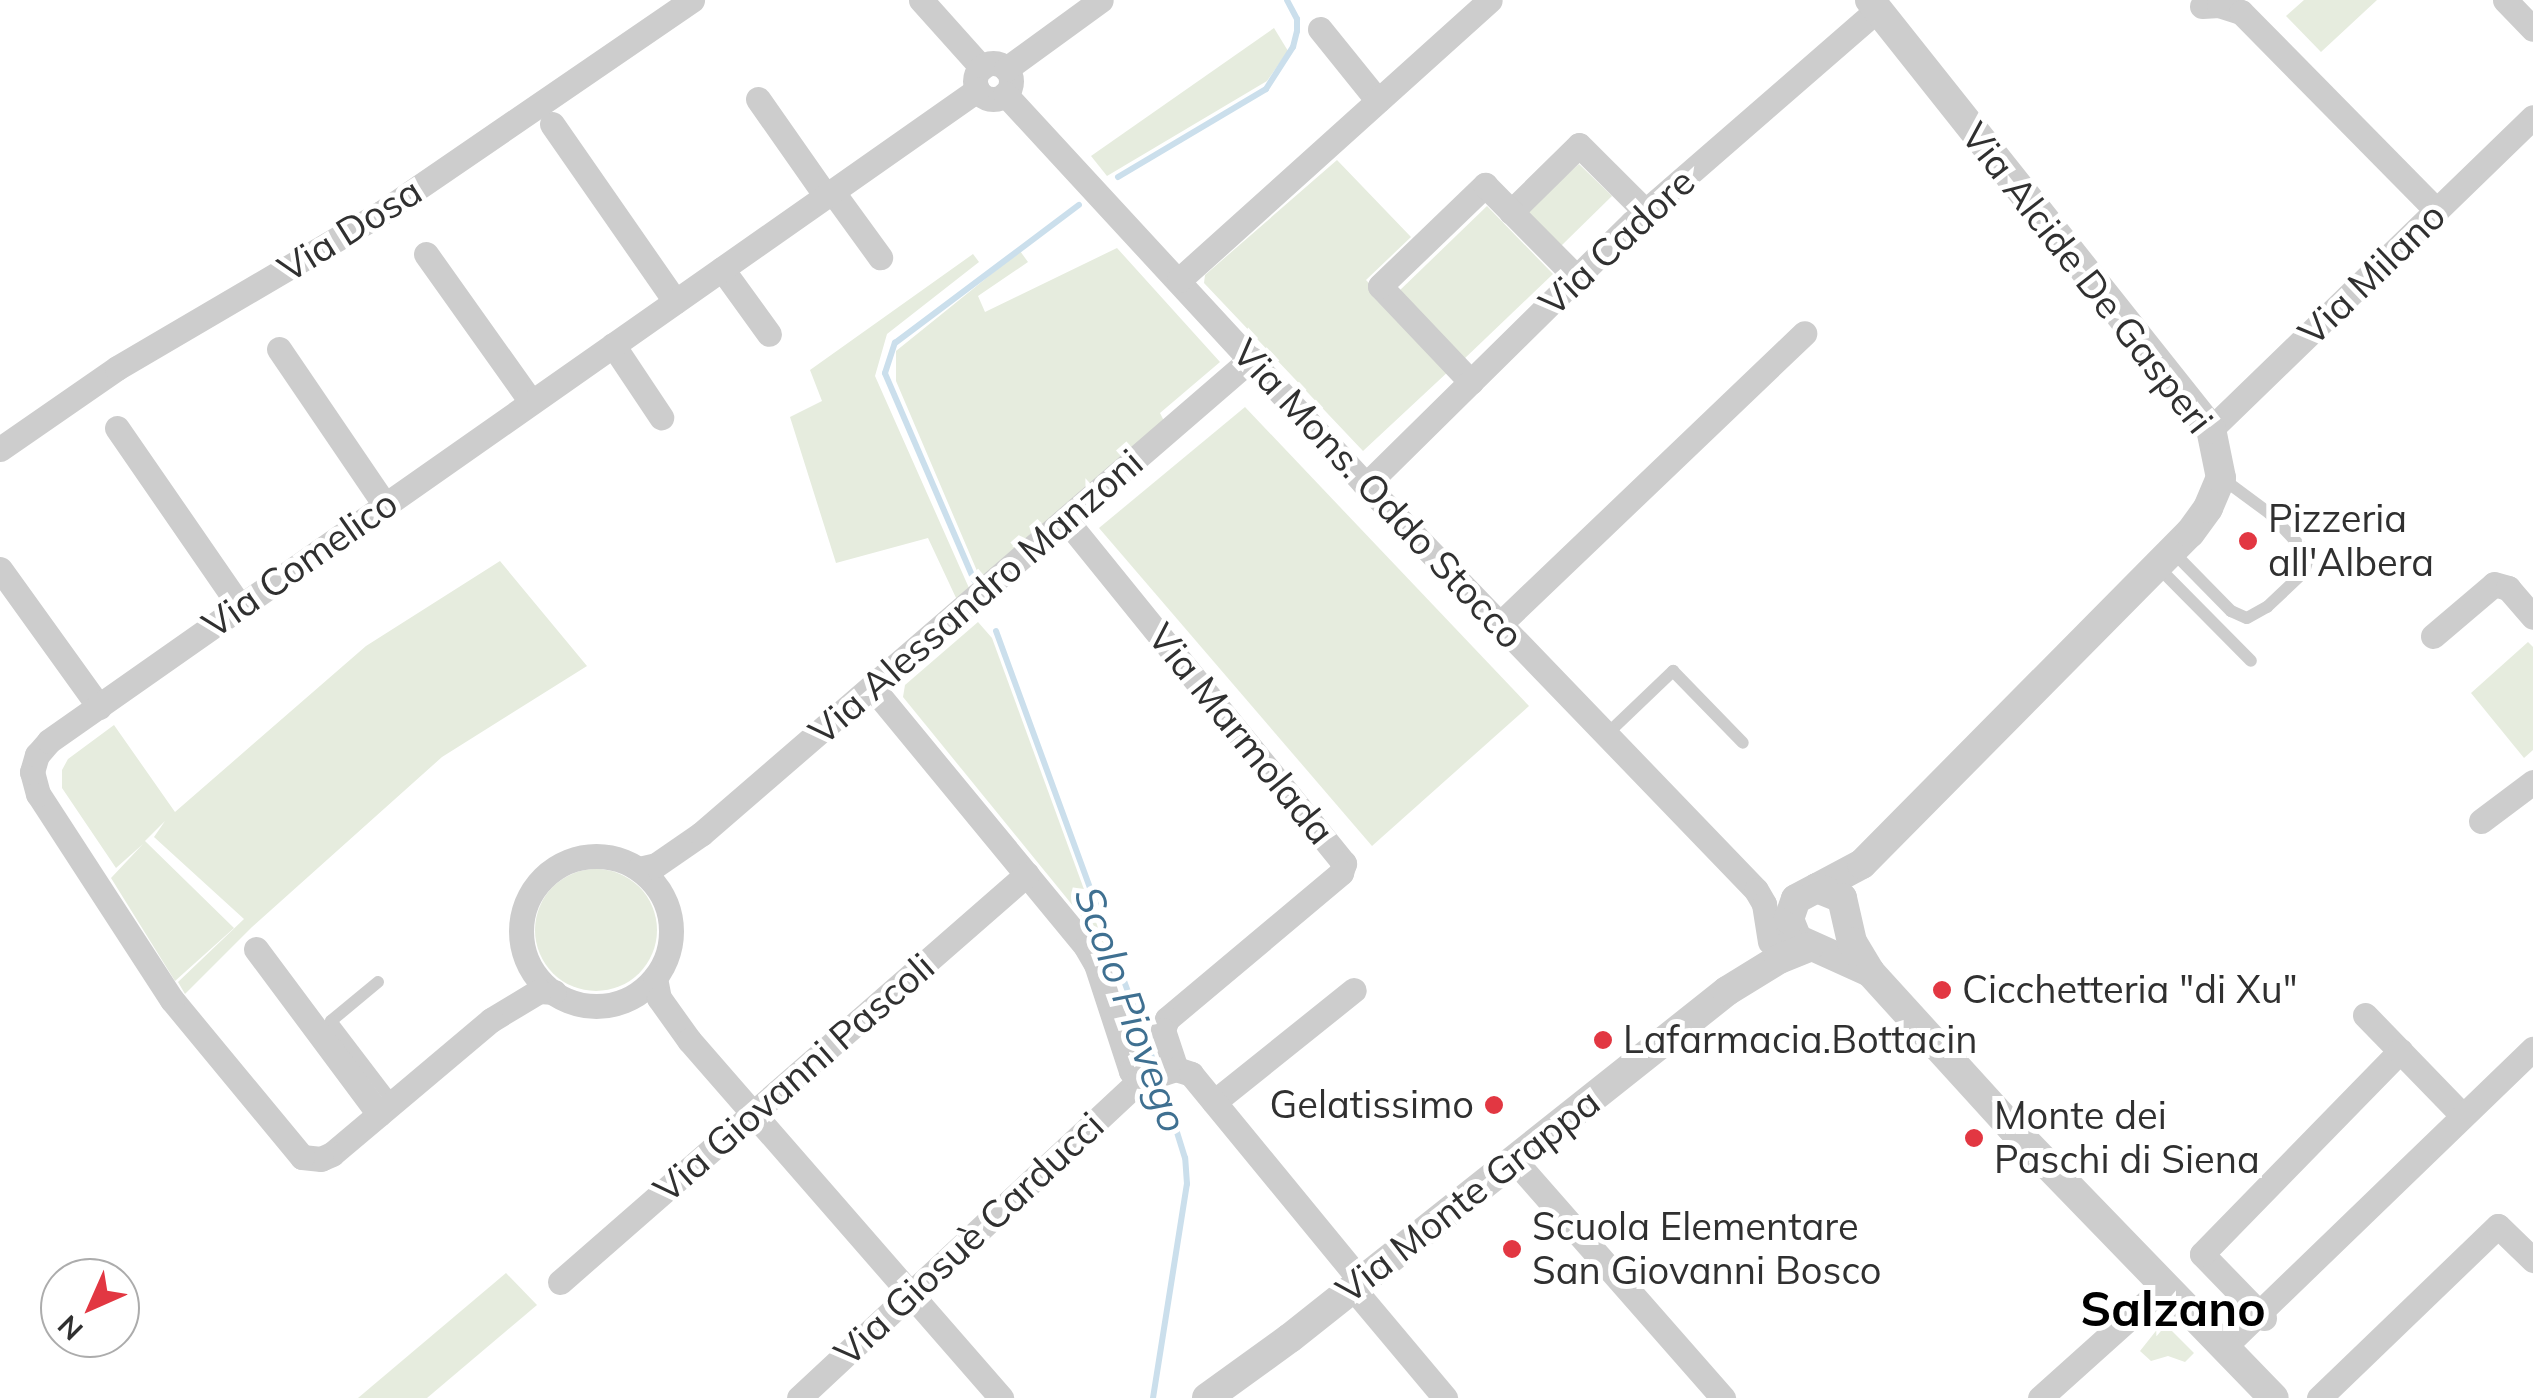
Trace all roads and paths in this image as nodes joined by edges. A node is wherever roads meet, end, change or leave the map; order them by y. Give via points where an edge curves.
1 (692, 0) edge
2 (920, 0) edge
3 (1101, 0) edge
4 (1490, 0) edge
5 (2505, 0) edge
6 (1873, 5) edge
7 (2202, 6) dead end
8 (2533, 29) edge
9 (1320, 30) dead end
10 (993, 80) junction
11 (758, 99) dead end
12 (1378, 101) junction
13 (2533, 118) edge
14 (552, 124) dead end
15 (829, 193) junction
16 (2437, 210) junction
17 (1511, 212) junction
18 (1646, 212) junction
19 (426, 254) dead end
20 (880, 258) dead end
21 (722, 268) junction
22 (1576, 278) junction
23 (1179, 280) junction
24 (675, 301) junction
25 (1804, 333) dead end
26 (769, 334) dead end
27 (613, 345) junction
28 (279, 349) dead end
29 (1251, 359) junction
30 (1471, 382) junction
31 (531, 402) junction
32 (661, 417) dead end
33 (117, 428) dead end
34 (2211, 429) junction
35 (0, 449) edge
36 (2221, 478) junction
37 (1366, 484) junction
38 (385, 505) junction
39 (1066, 520) junction
40 (2164, 557) junction
41 (0, 569) edge
42 (240, 606) junction
43 (2533, 617) edge
44 (1500, 624) junction
45 (2434, 636) dead end
46 (2251, 661) dead end
47 (872, 687) junction
48 (100, 707) junction
49 (1606, 735) junction
50 (1742, 742) dead end
51 (2533, 782) edge
52 (2482, 821) dead end
53 (701, 834) junction
54 (1862, 864) junction
55 (639, 869) junction
56 (1027, 874) junction
57 (662, 896) junction
58 (1784, 908) junction
59 (1848, 918) junction
60 (1816, 948) junction
61 (256, 949) dead end
62 (531, 967) junction
63 (1870, 972) junction
64 (655, 978) junction
65 (378, 982) dead end
66 (1354, 990) dead end
67 (1727, 990) junction
68 (554, 992) junction
69 (634, 996) junction
70 (2365, 1014) dead end
71 (492, 1020) junction
72 (689, 1040) junction
73 (2400, 1051) junction
74 (2531, 1054) edge
75 (1158, 1075) junction
76 (1214, 1102) junction
77 (386, 1108) junction
78 (756, 1114) junction
79 (2462, 1115) junction
80 (1514, 1160) junction
81 (2533, 1260) edge
82 (560, 1282) dead end
83 (1356, 1284) junction
84 (2165, 1286) junction
85 (910, 1294) junction
86 (2261, 1315) junction
87 (2225, 1346) junction
88 (1224, 1393) edge
89 (799, 1398) edge
90 (1001, 1398) edge
91 (1445, 1398) edge
92 (1723, 1398) edge
93 (2040, 1398) edge
94 (2273, 1398) edge
95 (2320, 1398) edge

1 - 35 street, Via Dosa via 381,213 117,368
2 - 10 street
3 - 10 street, Via Comelico
4 - 12 street
5 - 8 street
6 - 18 street, Via Cadore
6 - 34 street, Via Alcide De Gasperi
7 - 16 street via 2242,12
9 - 12 street
10 - 15 street, Via Comelico
10 - 23 street, Via Mons. Oddo Stocco
11 - 15 street
12 - 23 street
13 - 16 street, Via Milano
14 - 24 street
15 - 20 street
15 - 21 street, Via Comelico
16 - 34 street, Via Milano
17 - 18 street via 1579,145
17 - 22 street
17 - 30 street via 1485,185 1380,286
18 - 22 street, Via Cadore
19 - 31 street
21 - 24 street, Via Comelico
21 - 26 street
22 - 30 street, Via Cadore
23 - 29 street, Via Mons. Oddo Stocco
24 - 27 street, Via Comelico
25 - 44 street
27 - 31 street, Via Comelico
27 - 32 street
28 - 38 street
29 - 37 street, Via Mons. Oddo Stocco
29 - 39 street, Via Alessandro Manzoni
30 - 37 street, Via Cadore
31 - 38 street, Via Comelico
33 - 42 street
34 - 36 street, Via Alcide De Gasperi
36 - 40 street, Via Alcide De Gasperi via 2208,508
36 - 40 lane via 2304,550 2304,572 2268,608 2247,618
37 - 44 street, Via Mons. Oddo Stocco
38 - 42 street, Via Comelico
39 - 47 street, Via Alessandro Manzoni
39 - 75 street, Via Marmolada via 1344,863 1341,874 1167,1018
40 - 46 lane
40 - 54 street, Via Alcide De Gasperi
41 - 48 street
42 - 48 street, Via Comelico
43 - 45 street via 2508,588 2494,584
44 - 49 street, Via Mons. Oddo Stocco
47 - 53 street, Via Alessandro Manzoni
47 - 56 street
48 - 77 street, Via Comelico via 43,746 33,766 34,787 172,1000 292,1150 312,1160 332,1154
49 - 50 lane via 1672,671
49 - 58 street, Via Mons. Oddo Stocco
51 - 52 street
53 - 55 street
53 - 57 street via 666,876
54 - 58 street, Via Alcide De Gasperi
54 - 59 street, Via Alcide De Gasperi
55 - 57 street
55 - 62 street via 606,856 568,860 548,872 522,916
56 - 75 street via 1096,964 1131,1071
56 - 78 street, Via Giovanni Pascoli
57 - 64 street via 671,930
58 - 59 street via 1842,898
58 - 60 street via 1797,939
58 - 67 street, Via Monte Grappa
59 - 60 street, Via Monte Grappa via 1836,943
59 - 63 street via 1852,942
60 - 63 street
60 - 67 street, Via Monte Grappa via 1780,958
61 - 77 street
62 - 68 street
62 - 71 street
63 - 84 street
64 - 69 street
64 - 72 street via 659,998
65 - 77 lane via 331,1022
66 - 76 street
67 - 80 street, Via Monte Grappa
68 - 69 street via 585,1006
68 - 71 street via 537,992
69 - 72 street
70 - 73 street
71 - 77 street
72 - 78 street
73 - 79 street
73 - 86 street via 2202,1254
74 - 79 street
75 - 76 street via 1191,1074
75 - 85 street, Via Giosuè Carducci
76 - 83 street
78 - 82 street, Via Giovanni Pascoli
78 - 85 street
79 - 86 street
80 - 83 street, Via Monte Grappa
80 - 92 street
81 - 95 street via 2498,1226
83 - 88 street, Via Monte Grappa
83 - 91 street
84 - 87 street
84 - 93 street
85 - 89 street, Via Giosuè Carducci
85 - 90 street
86 - 87 street
87 - 94 street

